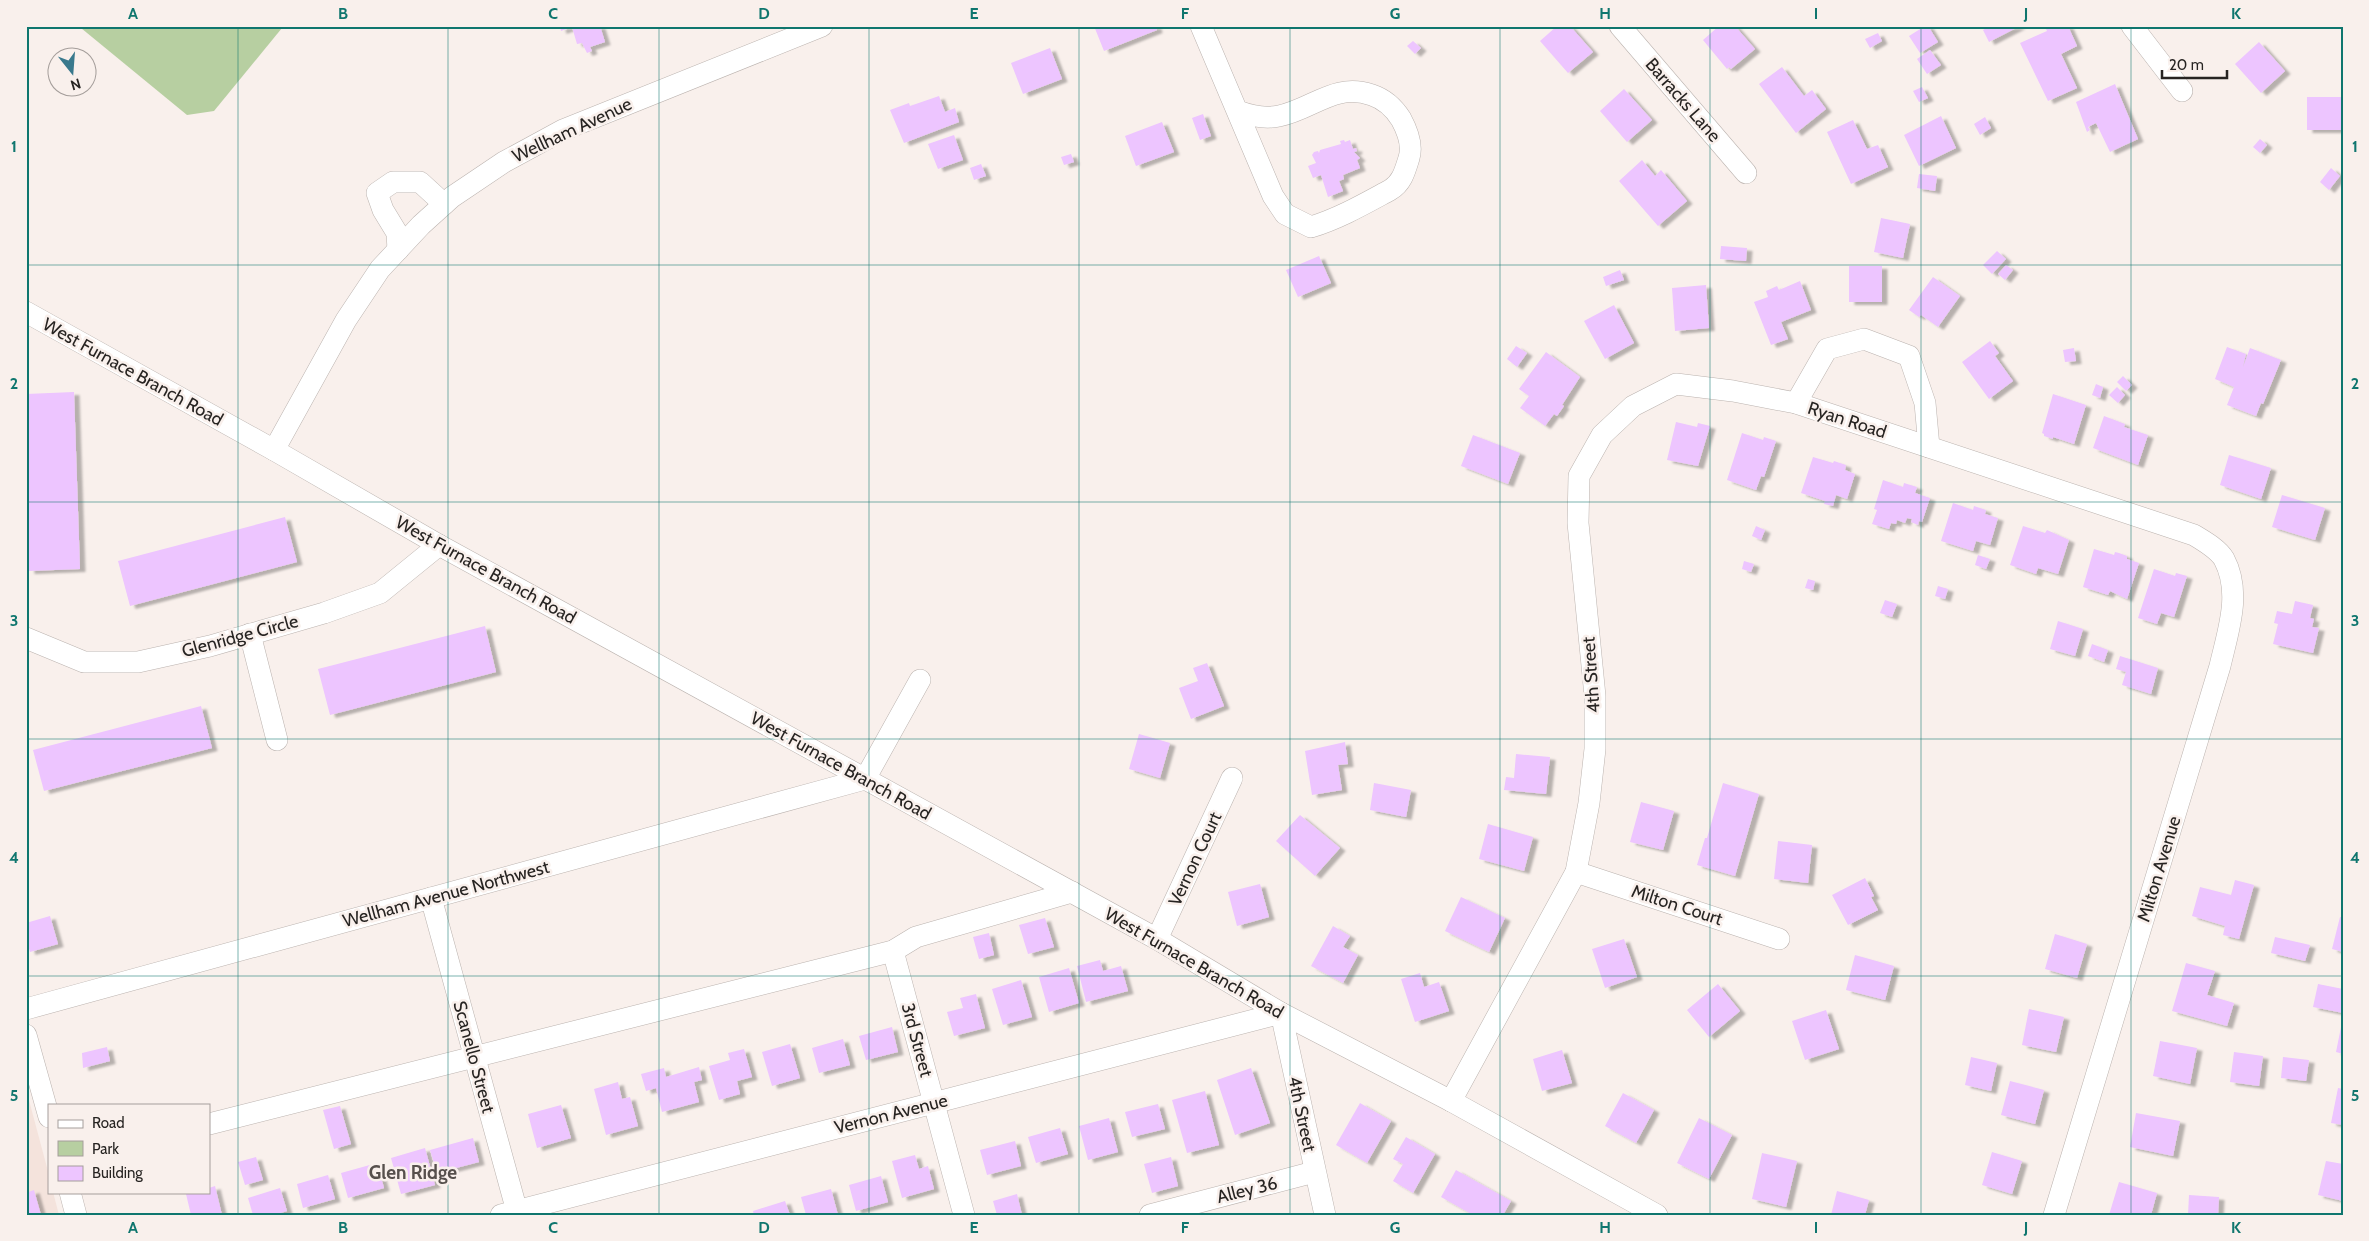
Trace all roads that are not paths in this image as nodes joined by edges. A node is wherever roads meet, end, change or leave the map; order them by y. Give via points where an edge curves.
1 (822, 26) edge
2 (1201, 26) edge
3 (1620, 26) edge
4 (2132, 26) edge
5 (2182, 91) dead end
6 (1238, 111) junction
7 (1746, 173) dead end
8 (444, 204) junction
9 (398, 250) junction
10 (26, 312) edge
11 (1796, 403) junction
12 (1929, 447) junction
13 (274, 450) junction
14 (2194, 535) joint
15 (439, 545) junction
16 (250, 634) junction
17 (29, 646) edge
18 (920, 680) dead end
19 (277, 740) dead end
20 (1232, 778) dead end
21 (865, 779) junction
22 (1576, 872) junction
23 (1072, 892) junction
24 (431, 898) junction
25 (1157, 939) junction
26 (1778, 939) dead end
27 (892, 951) junction
28 (26, 1009) edge
29 (1281, 1013) junction
30 (26, 1035) edge
31 (474, 1056) junction
32 (1451, 1101) junction
33 (934, 1103) junction
34 (48, 1113) edge
35 (210, 1124) edge
36 (1314, 1172) junction
37 (71, 1194) edge
38 (512, 1213) edge
39 (76, 1215) edge
40 (964, 1215) edge
41 (1150, 1215) edge
42 (1325, 1215) edge
43 (1657, 1215) edge
44 (2054, 1215) edge

1 - 8 street, Wellham Avenue via 563,130 504,162
2 - 6 street
3 - 7 street, Barracks Lane
4 - 5 street
6 - 6 street via 1273,196 1285,214 1312,227 1333,220 1396,186 1404,175 1410,154 1408,131 1398,114 1382,99 1364,92 1342,91 1280,116 1265,118
8 - 9 street, Wellham Avenue
8 - 9 street via 420,182 393,182 378,193 383,210 397,233
9 - 13 street, Wellham Avenue via 380,268 346,320
10 - 13 street, West Furnace Branch Road
11 - 12 street, Ryan Road
11 - 12 street, Ryan Road via 1827,349 1864,339 1909,356 1925,403
11 - 22 street, 4th Street via 1676,384 1633,406 1602,434 1579,476 1578,523 1595,696 1595,740 1589,804
12 - 14 street, Ryan Road
13 - 15 street, West Furnace Branch Road
14 - 44 street, Milton Avenue via 2224,558 2233,605 2220,666
15 - 16 street, Glenridge Circle via 380,593 324,614
15 - 21 street, West Furnace Branch Road
16 - 17 street, Glenridge Circle via 138,662 84,662
16 - 19 street
18 - 21 street
20 - 25 street, Vernon Court
21 - 23 street, West Furnace Branch Road
21 - 24 street, Wellham Avenue Northwest
22 - 26 street, Milton Court
22 - 32 street, 4th Street
23 - 25 street, West Furnace Branch Road
23 - 27 street via 916,937
24 - 28 street, Wellham Avenue Northwest
24 - 31 street, Scanello Street
25 - 29 street, West Furnace Branch Road
27 - 31 street
27 - 33 street, 3rd Street
29 - 32 street, West Furnace Branch Road
29 - 33 street, Vernon Avenue
29 - 36 street, 4th Street
30 - 34 street
31 - 35 street
31 - 38 street, Scanello Street
32 - 43 street, West Furnace Branch Road
33 - 38 street, Vernon Avenue
33 - 40 street, 3rd Street
36 - 41 street, Alley 36
36 - 42 street, 4th Street
37 - 39 street

